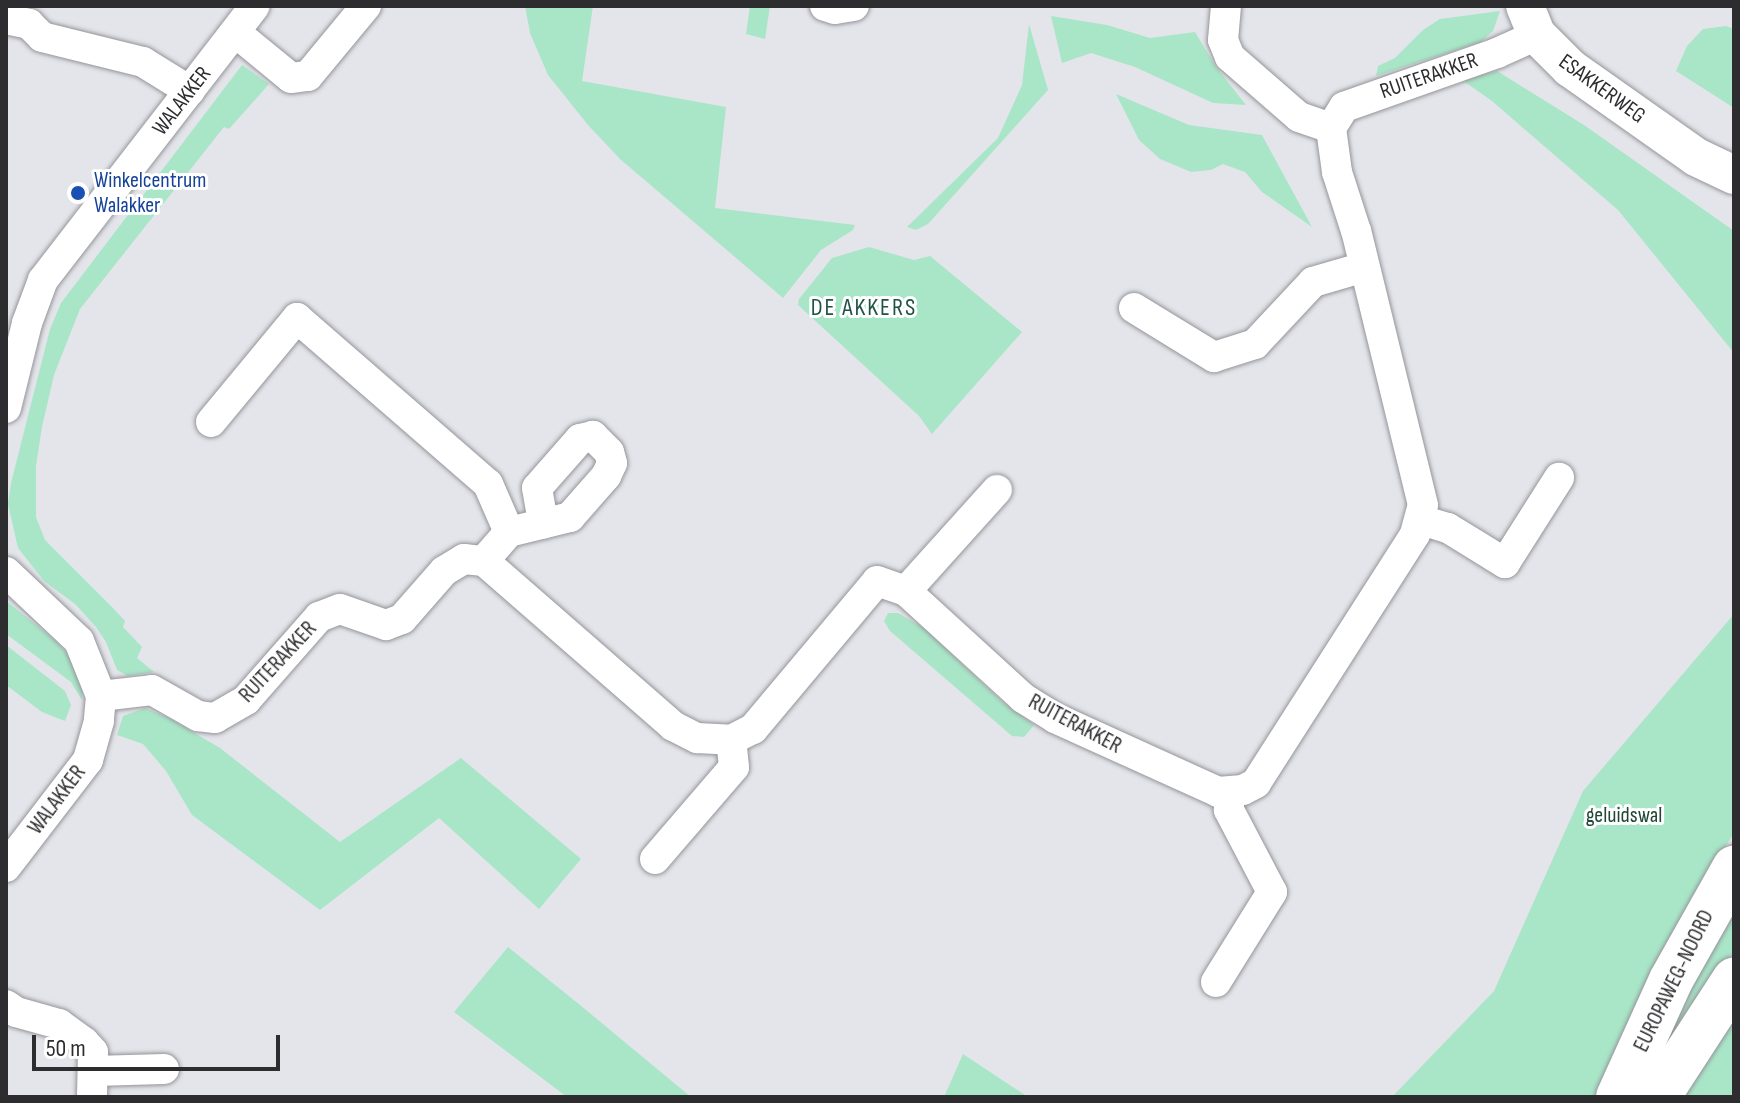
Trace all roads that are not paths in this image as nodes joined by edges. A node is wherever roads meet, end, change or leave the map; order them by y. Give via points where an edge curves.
1 (255, 6) edge
2 (366, 6) edge
3 (825, 6) edge
4 (854, 6) edge
5 (1226, 6) edge
6 (23, 16) edge
7 (1531, 20) edge
8 (235, 32) junction
9 (190, 91) junction
10 (1331, 128) junction
11 (1696, 157) junction
12 (1734, 175) edge
13 (1734, 201) edge
14 (1364, 267) junction
15 (1134, 308) dead end
16 (6, 408) edge
17 (211, 422) dead end
18 (1559, 478) dead end
19 (997, 490) dead end
20 (1421, 520) junction
21 (543, 523) dead end
22 (509, 532) junction
23 (484, 561) junction
24 (6, 572) edge
25 (906, 591) junction
26 (101, 696) junction
27 (731, 740) junction
28 (1229, 792) junction
29 (655, 859) dead end
30 (6, 867) edge
31 (1734, 868) edge
32 (1734, 980) edge
33 (1216, 982) dead end
34 (6, 1005) edge
35 (164, 1069) dead end
36 (93, 1084) edge
37 (1618, 1097) edge
38 (1658, 1097) edge

1 - 8 street, WALAKKER
2 - 8 street via 308,76 291,78
3 - 4 street
5 - 10 street via 1223,40 1230,57 1299,117
6 - 9 street via 42,37 157,68
7 - 10 street, RUITERAKKER via 1497,53 1344,107
7 - 11 street, ESAKKERWEG via 1570,68
8 - 9 street, WALAKKER
9 - 16 street, WALAKKER via 43,280
10 - 14 street via 1337,172
11 - 12 street, ESAKKERWEG
11 - 13 street, ESAKKERWEG
14 - 15 street via 1313,282 1255,344 1214,357
14 - 20 street via 1420,489
17 - 22 street via 297,318 488,484
18 - 20 street via 1505,563 1448,528
19 - 25 street
20 - 28 street via 1272,762 1256,783
21 - 22 street
22 - 23 street
23 - 26 street, RUITERAKKER via 464,559 444,571 402,619 386,625 340,609 319,617 246,700 215,718 198,716 152,690
23 - 27 street via 673,726 697,738
24 - 26 street via 79,641
25 - 27 street via 877,581 753,729
25 - 28 street, RUITERAKKER via 1038,709 1211,790
26 - 30 street, WALAKKER via 88,760
27 - 29 street via 734,767
28 - 33 street via 1229,810 1272,892
31 - 37 main road, EUROPAWEG-NOORD via 1671,980
32 - 38 main road, EUROPAWEG-NOORD
34 - 36 street via 59,1024 84,1042 93,1052
35 - 36 street

